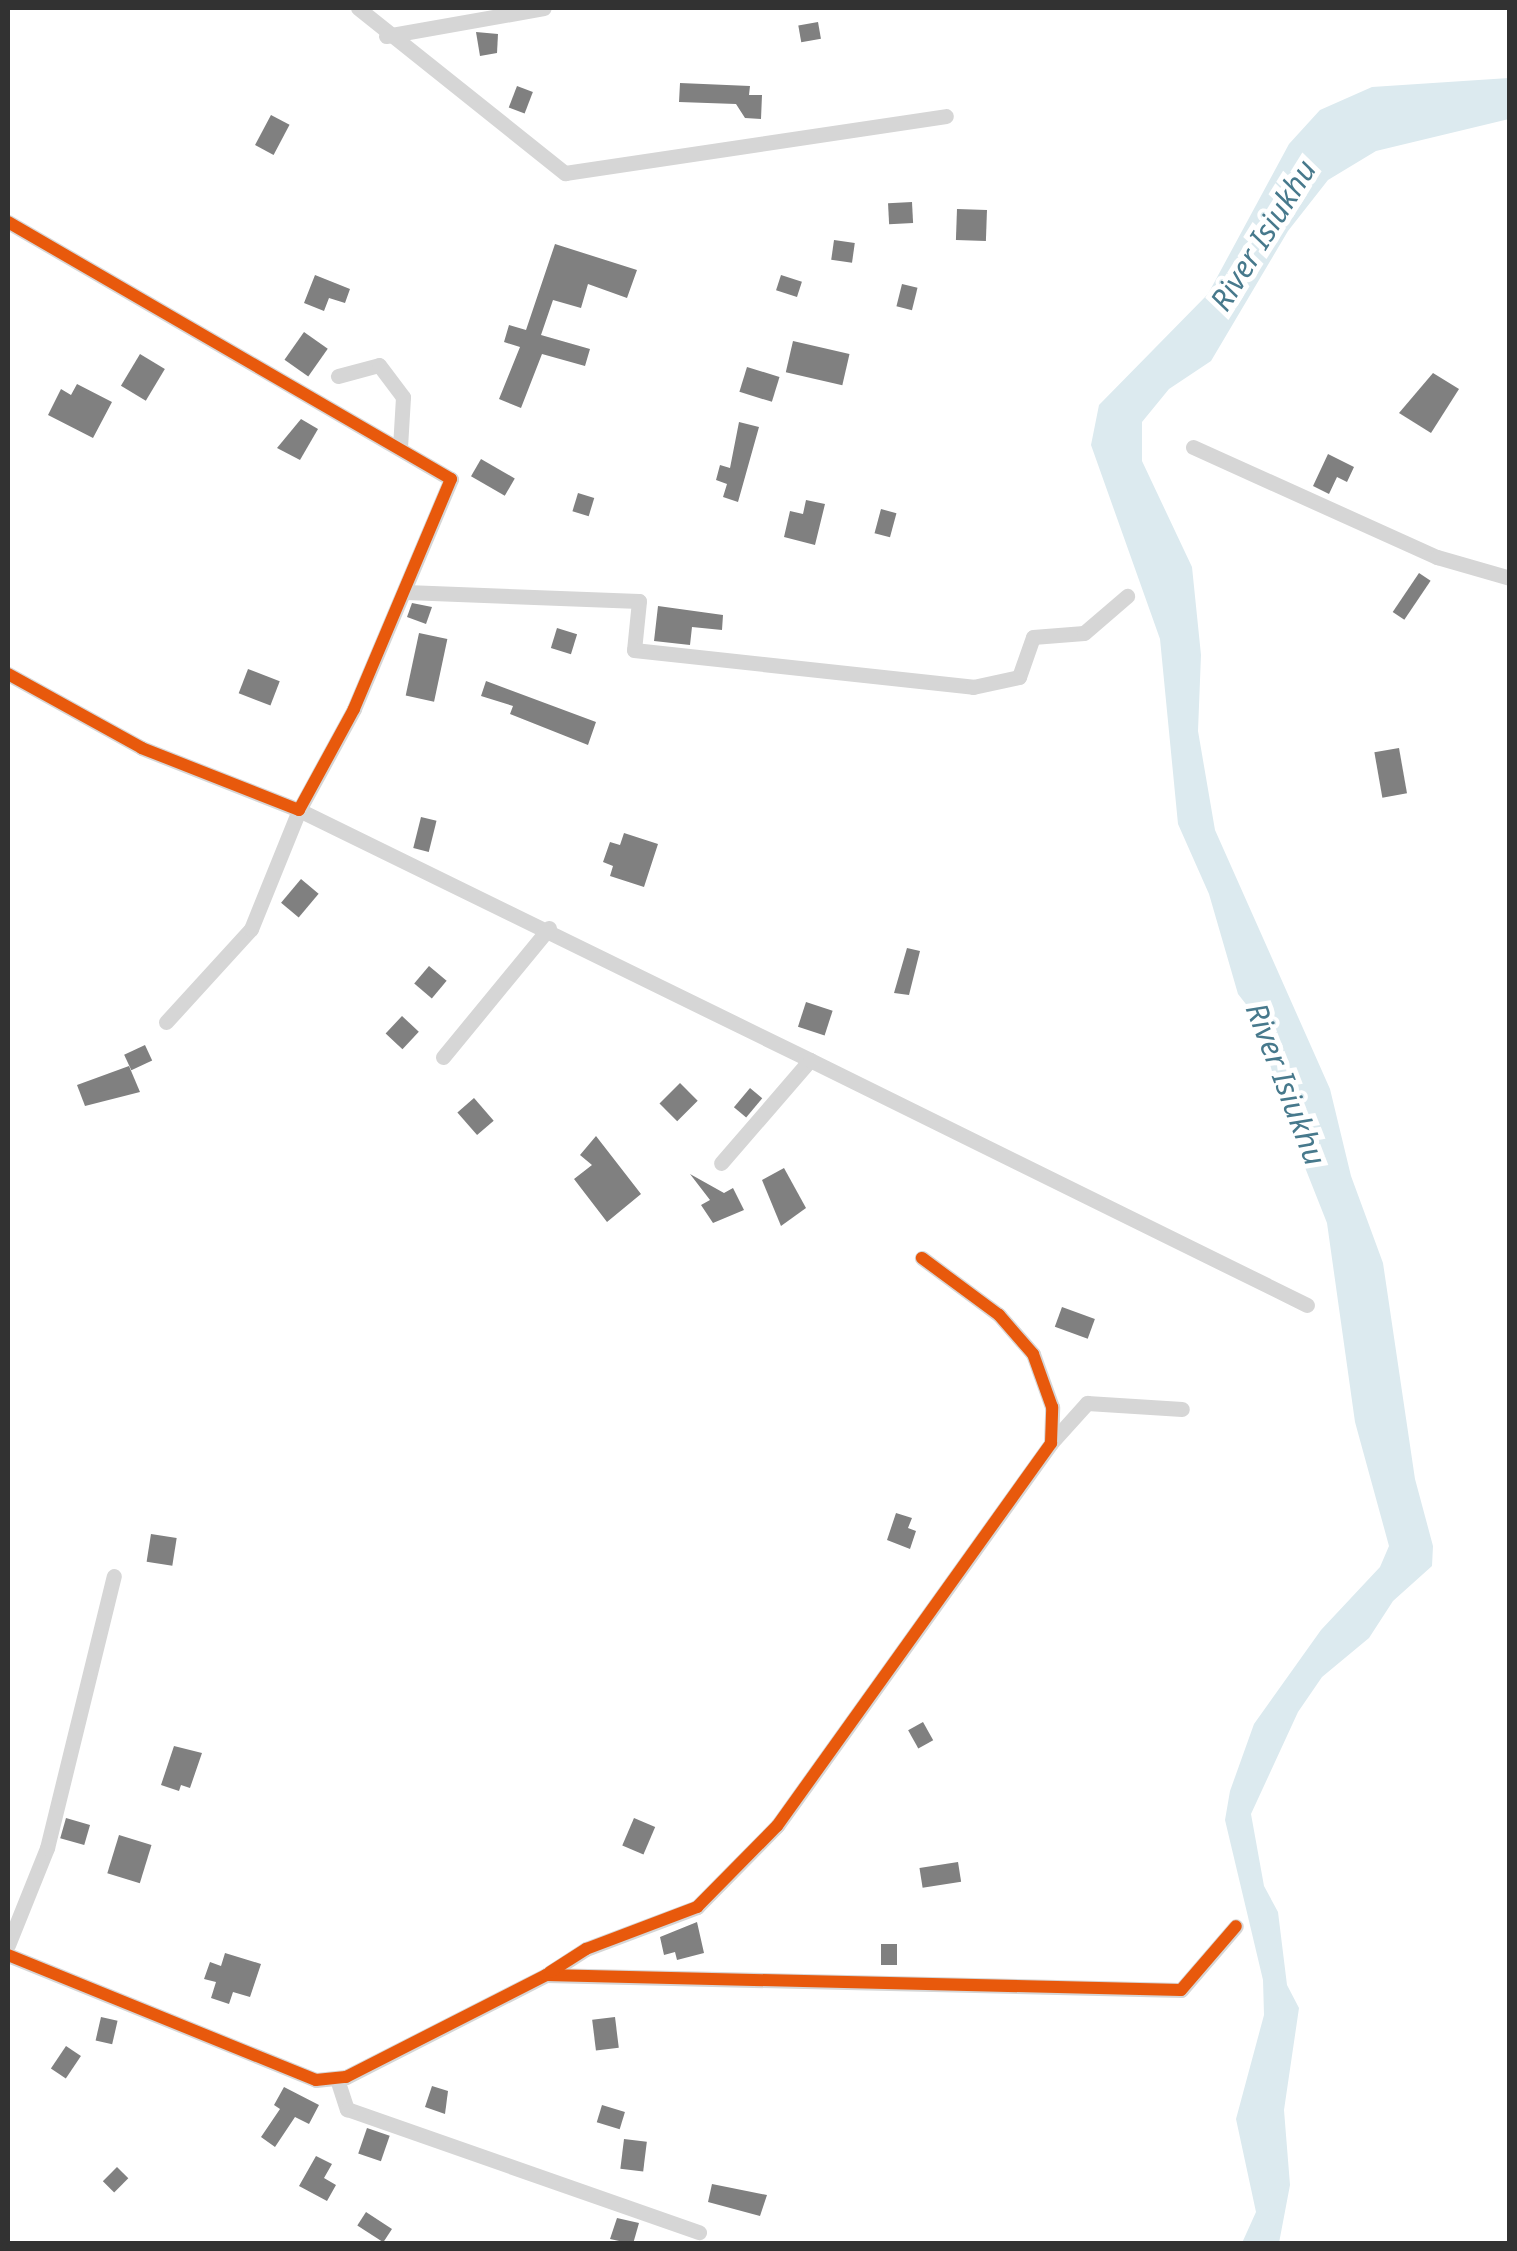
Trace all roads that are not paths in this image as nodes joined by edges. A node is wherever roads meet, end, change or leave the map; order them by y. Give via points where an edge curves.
1 (358, 8) edge
2 (544, 8) edge
3 (386, 36) junction
4 (946, 116) dead end
5 (8, 222) edge
6 (338, 376) dead end
7 (1193, 447) dead end
8 (400, 448) junction
9 (1510, 578) edge
10 (406, 592) junction
11 (1127, 596) dead end
12 (8, 674) edge
13 (299, 810) junction
14 (550, 928) junction
15 (166, 1022) dead end
16 (444, 1057) dead end
17 (810, 1060) junction
18 (721, 1163) dead end
19 (922, 1258) dead end
20 (1307, 1305) dead end
21 (1182, 1408) dead end
22 (1051, 1443) junction
23 (114, 1576) dead end
24 (1236, 1926) dead end
25 (8, 1946) edge
26 (8, 1954) edge
27 (546, 1975) junction
28 (337, 2079) junction
29 (699, 2232) dead end

1 - 3 street
2 - 3 street
3 - 4 street via 565,172
5 - 8 street
6 - 8 street via 378,365 403,397
7 - 9 street via 1437,557
8 - 10 street via 450,479
10 - 11 street via 639,601 634,650 973,687 1018,677 1033,637 1084,632
10 - 13 street
12 - 13 street via 142,748
13 - 14 street
13 - 15 street via 251,929
14 - 16 street
14 - 17 street
17 - 18 street
17 - 20 street
19 - 22 street via 999,1315 1033,1354 1052,1407
21 - 22 street via 1088,1403
22 - 27 street via 777,1826 697,1907 586,1948
23 - 25 street via 47,1848
24 - 27 street via 1181,1990
26 - 28 street via 316,2080
27 - 28 street
28 - 29 street via 347,2109

